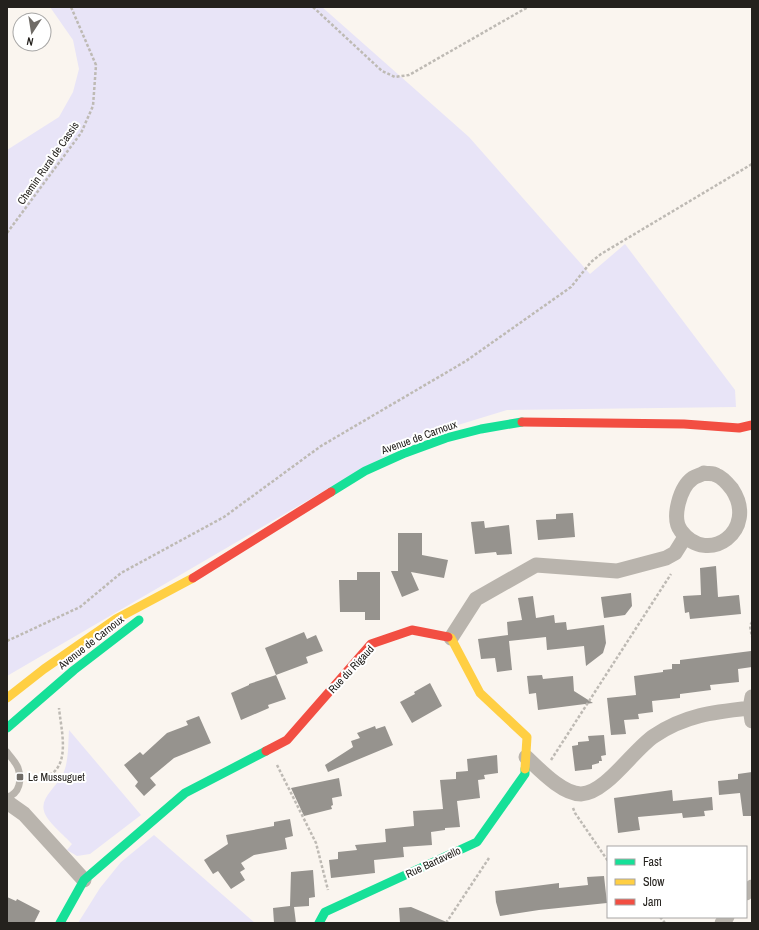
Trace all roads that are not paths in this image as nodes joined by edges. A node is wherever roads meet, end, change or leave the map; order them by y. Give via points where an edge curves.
1 (726, 418) dead end
2 (684, 424) junction
3 (752, 426) edge
4 (746, 524) edge
5 (685, 537) junction
6 (193, 578) junction
7 (451, 638) junction
8 (7, 698) edge
9 (751, 708) edge
10 (7, 729) edge
11 (7, 752) edge
12 (526, 757) junction
13 (7, 797) edge
14 (7, 802) edge
15 (84, 880) junction
16 (60, 923) edge
17 (319, 923) edge

1 - 2 main road, Avenue de Carnoux
2 - 3 main road, Avenue de Carnoux via 738,428
2 - 6 main road, Avenue de Carnoux via 517,422 446,438 365,471
4 - 5 street via 722,543 706,545 695,543
4 - 5 street via 738,497 728,484 716,475 704,474 693,478 684,488 678,502 678,528
5 - 7 street via 675,553 666,558 617,571 536,565 476,599
6 - 8 main road, Avenue de Carnoux via 116,619
6 - 10 main road, Avenue de Carnoux via 74,670
7 - 12 main road via 480,693 527,737
7 - 15 main road, Rue du Rigaud via 412,630 371,644 287,740 185,793
9 - 12 street via 704,714 676,723 654,736 600,787 580,794 554,782
11 - 13 lane via 20,777 16,791
12 - 17 main road, Rue Bartavello via 525,774 477,842 325,912
14 - 15 street via 24,814
15 - 16 main road

